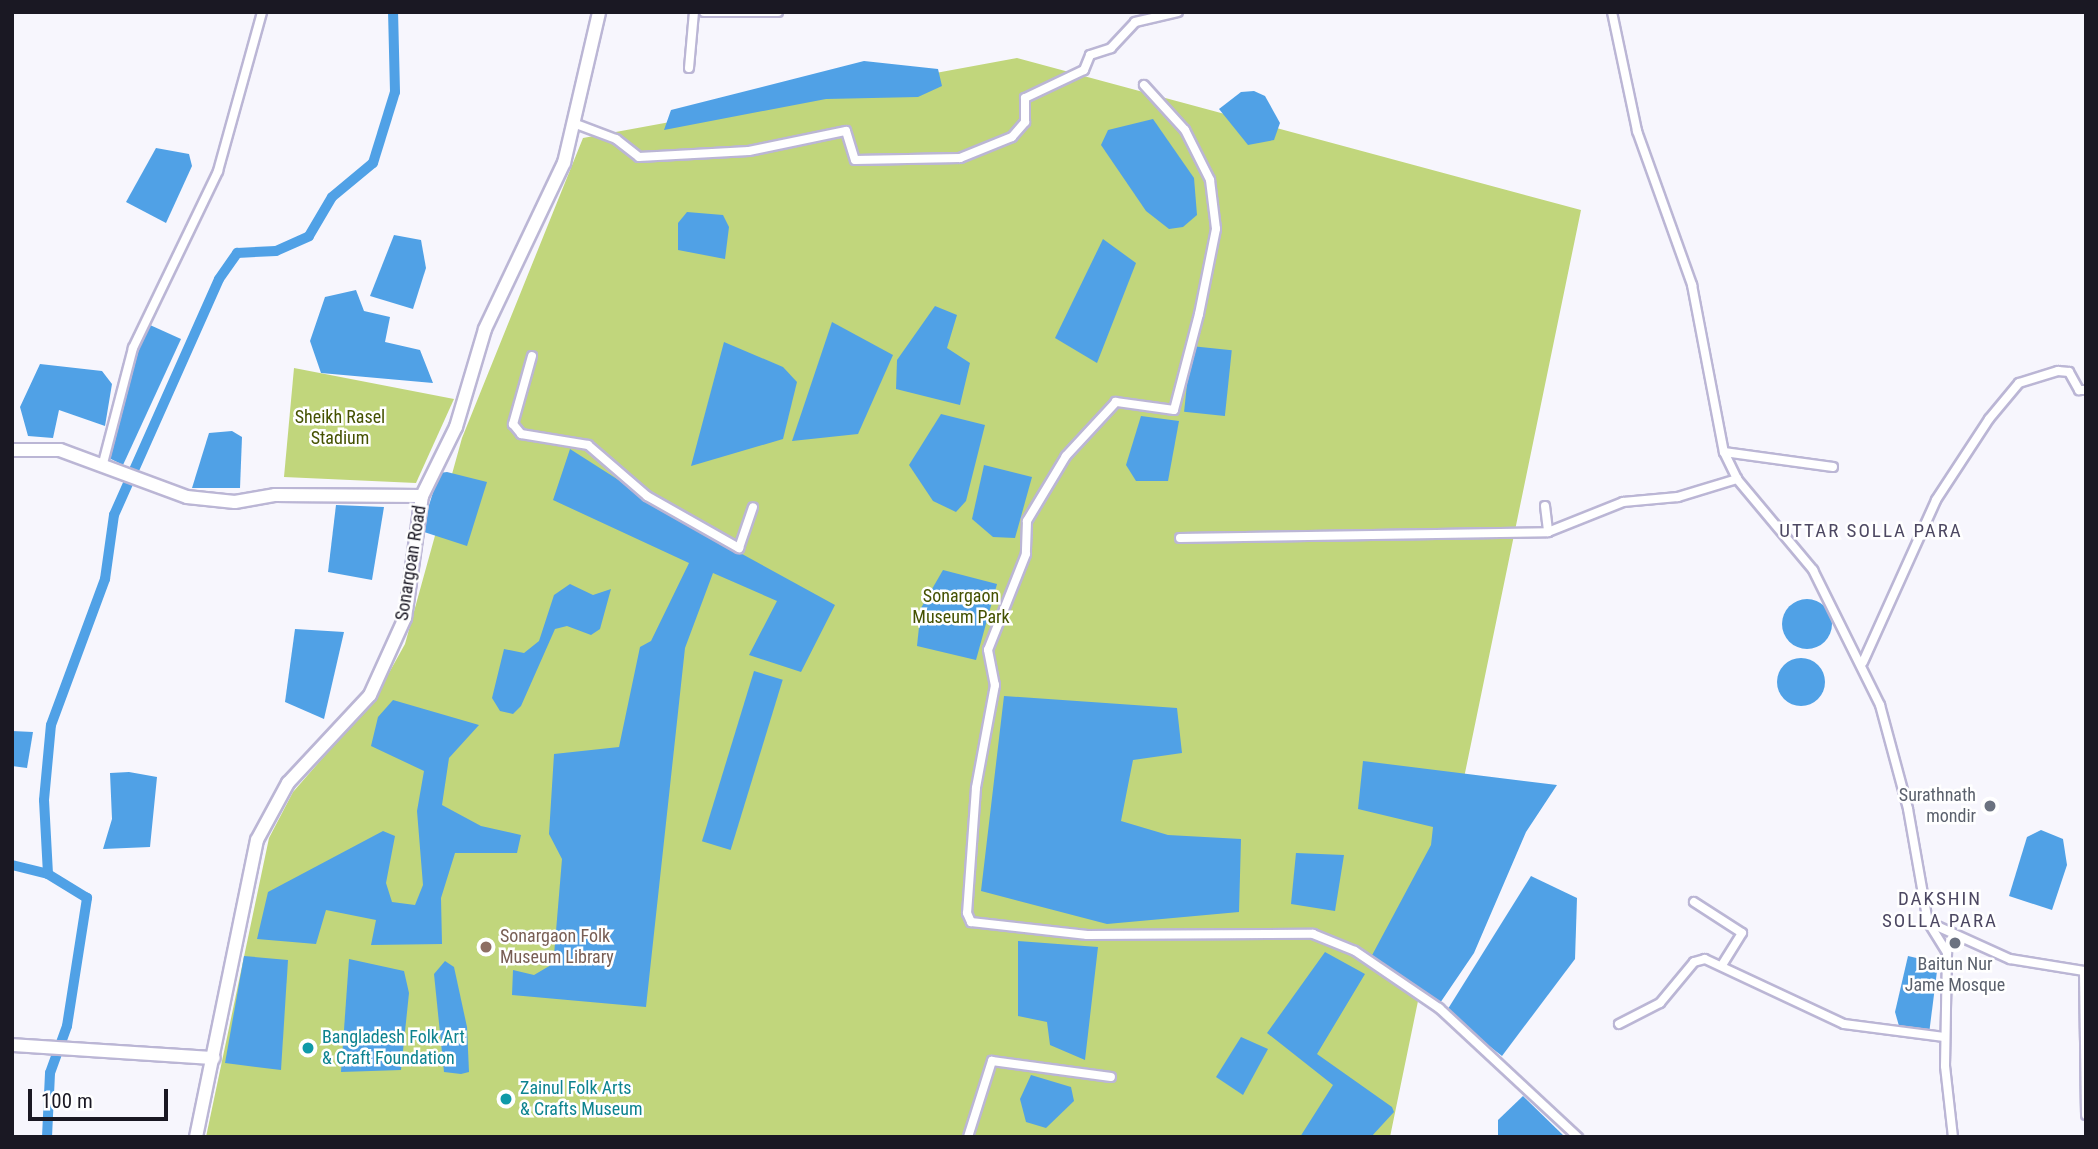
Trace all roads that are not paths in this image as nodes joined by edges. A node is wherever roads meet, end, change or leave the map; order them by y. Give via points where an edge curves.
1 (262, 12) edge
2 (598, 12) edge
3 (694, 12) edge
4 (704, 12) edge
5 (778, 12) edge
6 (1178, 12) edge
7 (1612, 12) edge
8 (689, 68) dead end
9 (1144, 85) dead end
10 (576, 124) junction
11 (532, 356) dead end
12 (2086, 390) edge
13 (12, 450) edge
14 (1724, 452) junction
15 (102, 467) junction
16 (1833, 467) dead end
17 (1737, 480) junction
18 (422, 496) junction
19 (1545, 506) dead end
20 (753, 507) dead end
21 (1548, 532) junction
22 (1180, 538) dead end
23 (1863, 662) junction
24 (1694, 902) dead end
25 (1928, 922) junction
26 (1723, 964) junction
27 (2085, 972) edge
28 (1619, 1024) dead end
29 (1944, 1037) junction
30 (12, 1045) edge
31 (214, 1058) junction
32 (1111, 1077) dead end
33 (2086, 1115) edge
34 (196, 1137) edge
35 (968, 1137) edge
36 (1578, 1137) edge
37 (1953, 1137) edge

1 - 15 street via 218,171 132,348
2 - 10 main road, Sonargoan Road
3 - 8 street
4 - 5 street
6 - 10 street via 1135,22 1111,48 1090,55 1084,70 1025,98 1022,129 960,159 855,160 846,131 749,150 639,157 617,139
7 - 14 street via 1637,131 1692,285
9 - 36 street via 1185,130 1210,180 1216,229 1199,314 1174,410 1116,402 1066,456 1027,521 1026,554 988,650 995,685 974,800 967,913 971,922 1087,935 1313,933 1355,951 1438,1008
10 - 18 main road, Sonargoan Road via 485,330 457,427
11 - 20 street via 513,424 521,434 588,445 647,496 739,548
12 - 23 street via 2079,390 2069,372 2057,371 2019,383 1989,419 1936,500
13 - 15 main road via 60,450
14 - 16 street
14 - 17 street
15 - 18 main road via 149,488 234,502 275,495
17 - 21 street via 1678,496 1623,502
17 - 23 street via 1813,570
18 - 31 main road, Sonargoan Road via 405,618 370,695 288,783 257,839
19 - 21 street
21 - 22 street
23 - 25 street via 1908,809
24 - 26 street via 1742,933
25 - 27 street via 2010,959
25 - 29 street via 1949,963
26 - 28 street via 1694,961 1660,1003
26 - 29 street via 1844,1024
27 - 33 street
29 - 37 street
30 - 31 main road
31 - 34 main road, Sonargoan Road
32 - 35 street via 992,1061

